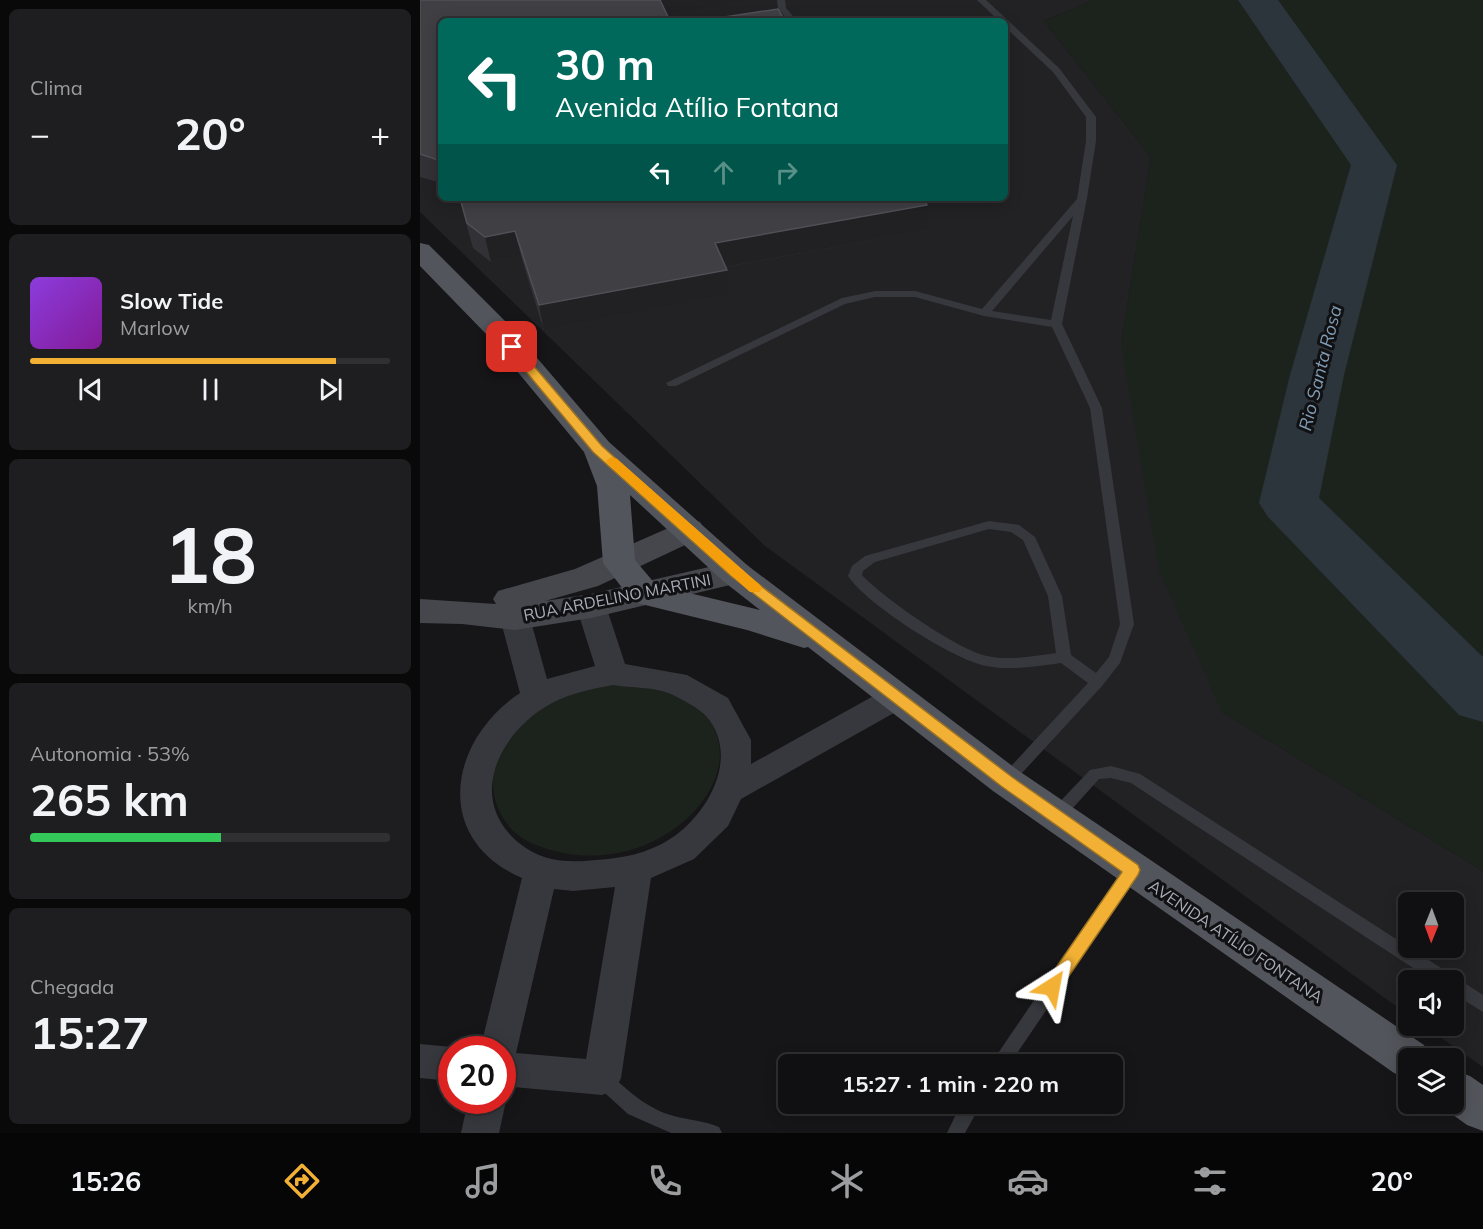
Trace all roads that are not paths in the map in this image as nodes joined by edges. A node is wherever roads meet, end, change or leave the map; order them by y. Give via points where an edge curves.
1 (781, 0) edge
2 (981, 0) edge
3 (790, 18) edge
4 (1000, 18) edge
5 (1008, 26) edge
6 (1082, 198) junction
7 (420, 251) edge
8 (984, 313) junction
9 (1056, 324) junction
10 (672, 383) dead end
11 (598, 449) junction
12 (689, 530) junction
13 (619, 562) junction
14 (735, 573) junction
15 (645, 594) junction
16 (591, 606) junction
17 (420, 611) edge
18 (462, 612) junction
19 (515, 618) junction
20 (829, 644) junction
21 (1064, 657) junction
22 (612, 674) junction
23 (1097, 682) junction
24 (537, 697) junction
25 (897, 697) junction
26 (1006, 781) junction
27 (733, 789) junction
28 (1057, 815) junction
29 (1132, 870) junction
30 (541, 871) junction
31 (635, 871) junction
32 (1430, 970) edge
33 (1464, 992) edge
34 (1483, 1004) edge
35 (502, 1036) edge
36 (1398, 1051) edge
37 (1007, 1054) edge
38 (420, 1061) edge
39 (438, 1063) edge
40 (516, 1070) edge
41 (602, 1078) junction
42 (1464, 1097) edge
43 (1483, 1110) edge
44 (484, 1114) edge
45 (965, 1114) edge
46 (480, 1133) edge
47 (713, 1133) edge
48 (956, 1133) edge

1 - 3 lane
2 - 4 lane
5 - 6 lane via 1056,70 1091,117
6 - 8 lane
6 - 9 lane
7 - 11 main road, AVENIDA ATÍLIO FONTANA via 498,330
8 - 9 lane
8 - 10 lane via 915,294 875,294 842,301
9 - 23 lane via 1096,408 1127,624 1115,659
11 - 12 main road, AVENIDA ATÍLIO FONTANA
11 - 13 main road via 612,486
12 - 13 street, RUA ARDELINO MARTINI
12 - 14 main road, AVENIDA ATÍLIO FONTANA
13 - 15 main road
13 - 18 street, RUA ARDELINO MARTINI via 586,578
14 - 15 street, RUA ARDELINO MARTINI
14 - 20 main road, AVENIDA ATÍLIO FONTANA
15 - 16 street, RUA ARDELINO MARTINI
15 - 20 main road via 750,619
16 - 19 street, RUA ARDELINO MARTINI
16 - 22 street
17 - 18 street, RUA ARDELINO MARTINI
18 - 19 street, RUA ARDELINO MARTINI
19 - 24 street
20 - 25 main road, AVENIDA ATÍLIO FONTANA
21 - 21 lane via 1055,596 1028,537 1014,528 989,525 870,559 856,568 855,576 861,585 884,603 983,661 1023,664
21 - 23 lane
22 - 24 street via 586,678
22 - 27 street via 663,678 695,691 720,711 737,747
23 - 26 lane
24 - 30 street via 496,733 483,755 474,801 481,823 495,843 516,860
25 - 26 main road, AVENIDA ATÍLIO FONTANA
25 - 27 street
26 - 28 main road, AVENIDA ATÍLIO FONTANA
27 - 31 street via 723,810 707,829 662,860
28 - 29 main road, AVENIDA ATÍLIO FONTANA
28 - 32 lane via 1095,774 1111,772 1135,778
29 - 36 main road, AVENIDA ATÍLIO FONTANA
29 - 37 lane
30 - 31 street via 570,877
30 - 35 street
31 - 41 street
33 - 34 lane
38 - 39 street
40 - 41 street
41 - 47 lane via 634,1108 671,1124
42 - 43 main road
44 - 46 street
45 - 48 lane

